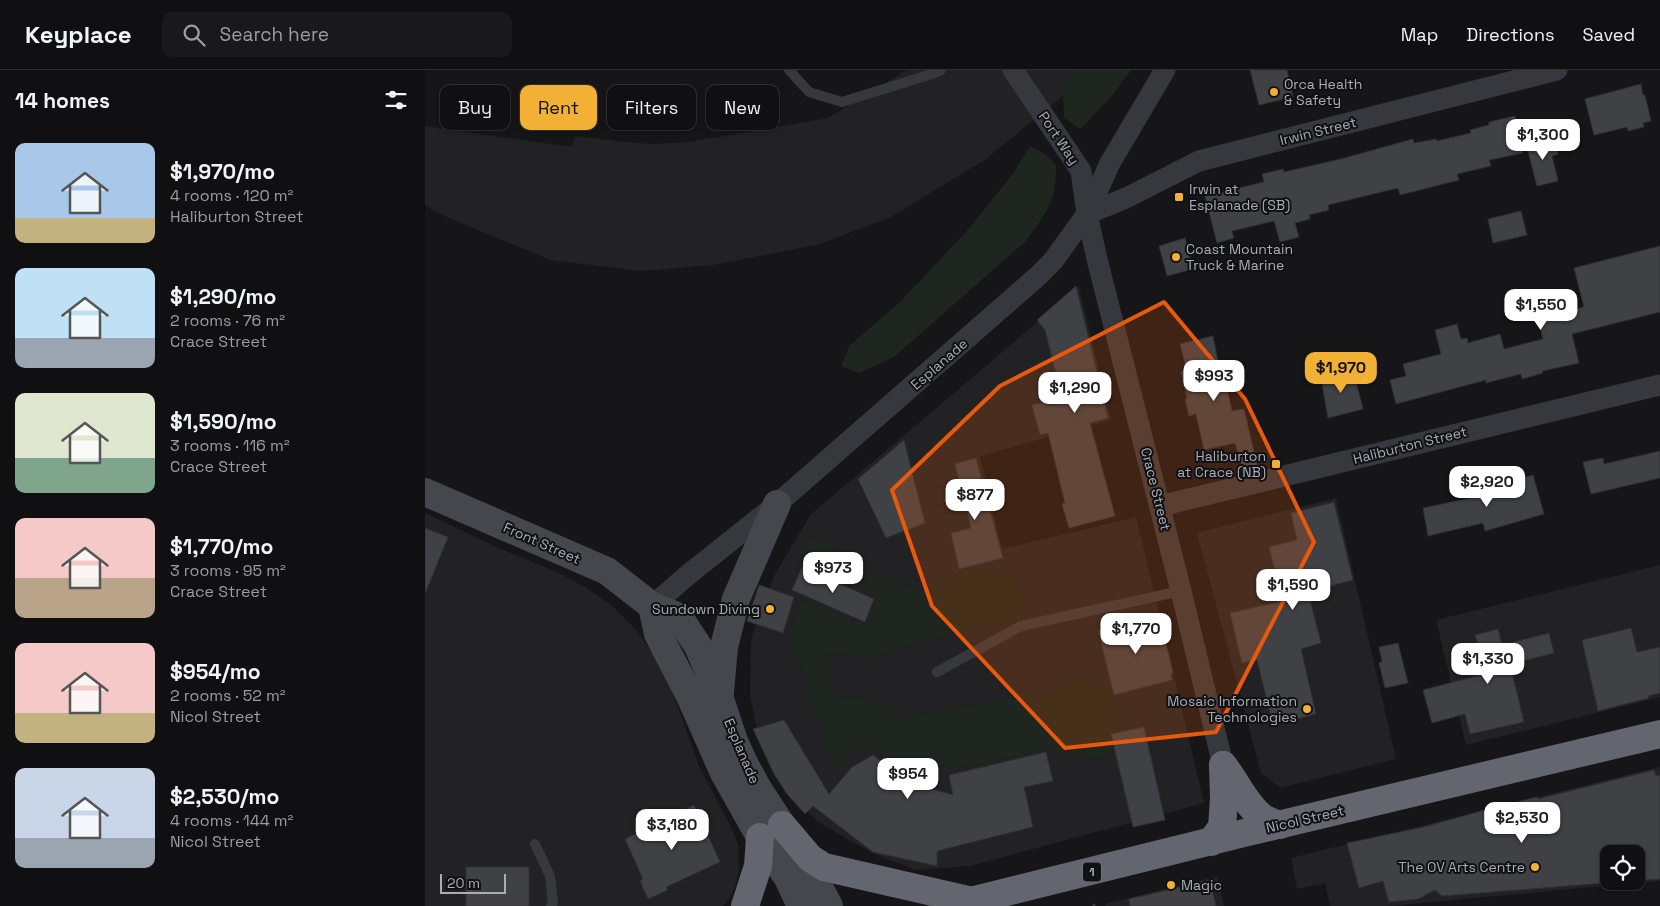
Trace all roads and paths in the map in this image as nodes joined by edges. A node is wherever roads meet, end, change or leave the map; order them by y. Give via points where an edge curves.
1 (789, 70) edge
2 (941, 70) edge
3 (1013, 70) edge
4 (1165, 70) edge
5 (1557, 70) edge
6 (1087, 214) junction
7 (1660, 385) edge
8 (425, 492) edge
9 (777, 504) junction
10 (1160, 506) junction
11 (1181, 591) junction
12 (652, 606) junction
13 (937, 672) dead end
14 (719, 696) junction
15 (1660, 734) edge
16 (1223, 765) junction
17 (1280, 826) junction
18 (771, 831) junction
19 (1211, 842) junction
20 (535, 844) dead end
21 (962, 904) edge
22 (551, 906) edge
23 (745, 906) edge
24 (801, 906) edge
25 (829, 906) edge

1 - 2 lane via 809,92 842,102
3 - 6 street, Port Way via 1081,171
4 - 6 street, Esplanade via 1110,163
5 - 6 street, Irwin Street via 1199,161
6 - 9 street, Esplanade via 1038,276
6 - 10 street, Crace Street
7 - 10 street, Haliburton Street
8 - 12 main road, Front Street via 607,572
9 - 12 street, Esplanade
9 - 14 main road via 736,599 724,647
10 - 11 street, Crace Street
11 - 13 lane via 1021,626
11 - 16 street, Crace Street
12 - 14 main road, Esplanade via 679,617 698,646
12 - 18 main road, Esplanade via 657,634 724,772
14 - 18 main road, Esplanade via 734,740 758,789
15 - 17 highway, Nicol Street / 1
16 - 17 highway via 1262,817
16 - 19 highway via 1222,827
17 - 19 highway, Nicol Street / 1
18 - 21 highway via 823,867
18 - 23 highway
18 - 24 main road, Esplanade
18 - 25 main road, Esplanade via 804,859
19 - 21 highway, Nicol Street / 1
20 - 22 lane via 550,876

